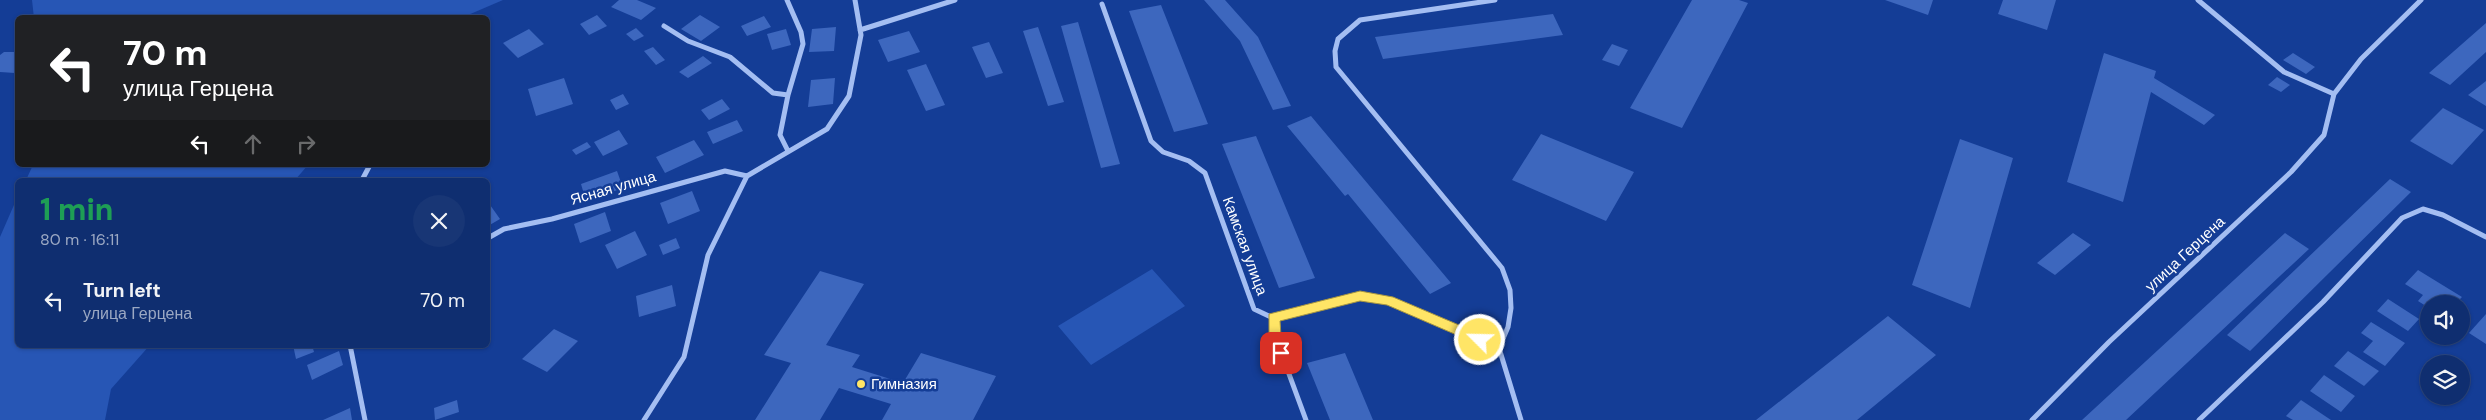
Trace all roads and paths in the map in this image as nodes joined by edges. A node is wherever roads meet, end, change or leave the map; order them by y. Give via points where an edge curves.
1 (787, 0) edge
2 (855, 0) edge
3 (955, 0) edge
4 (1495, 0) edge
5 (2198, 0) edge
6 (2421, 0) edge
7 (1102, 4) dead end
8 (664, 26) dead end
9 (860, 30) junction
10 (2334, 94) junction
11 (788, 95) junction
12 (788, 152) junction
13 (747, 176) junction
14 (490, 237) edge
15 (2486, 237) edge
16 (1274, 318) junction
17 (351, 348) edge
18 (1499, 348) junction
19 (365, 420) edge
20 (644, 420) edge
21 (1306, 420) edge
22 (1521, 420) edge
23 (2032, 420) edge
24 (2199, 420) edge

1 - 11 street via 803,44
2 - 9 street
3 - 9 street
4 - 18 street via 1360,20 1344,30 1334,52 1336,67 1502,268 1512,289 1510,324
5 - 10 street via 2284,72
6 - 10 street, улица Герцена via 2361,59
7 - 16 street, Камская улица via 1151,140 1163,152 1189,161 1205,173 1254,309
8 - 11 street via 688,41 730,57 773,93
9 - 12 street via 849,96 826,129
10 - 23 street, улица Герцена via 2324,135 2291,172 2109,342
11 - 12 street via 780,135
12 - 13 street
13 - 14 street, Ясная улица via 724,171 504,229
13 - 20 street via 708,255 684,357
15 - 24 street via 2443,215 2423,209 2402,218 2323,302
16 - 18 street via 1360,296 1388,301
16 - 21 street via 1275,336
17 - 19 street
18 - 22 street

